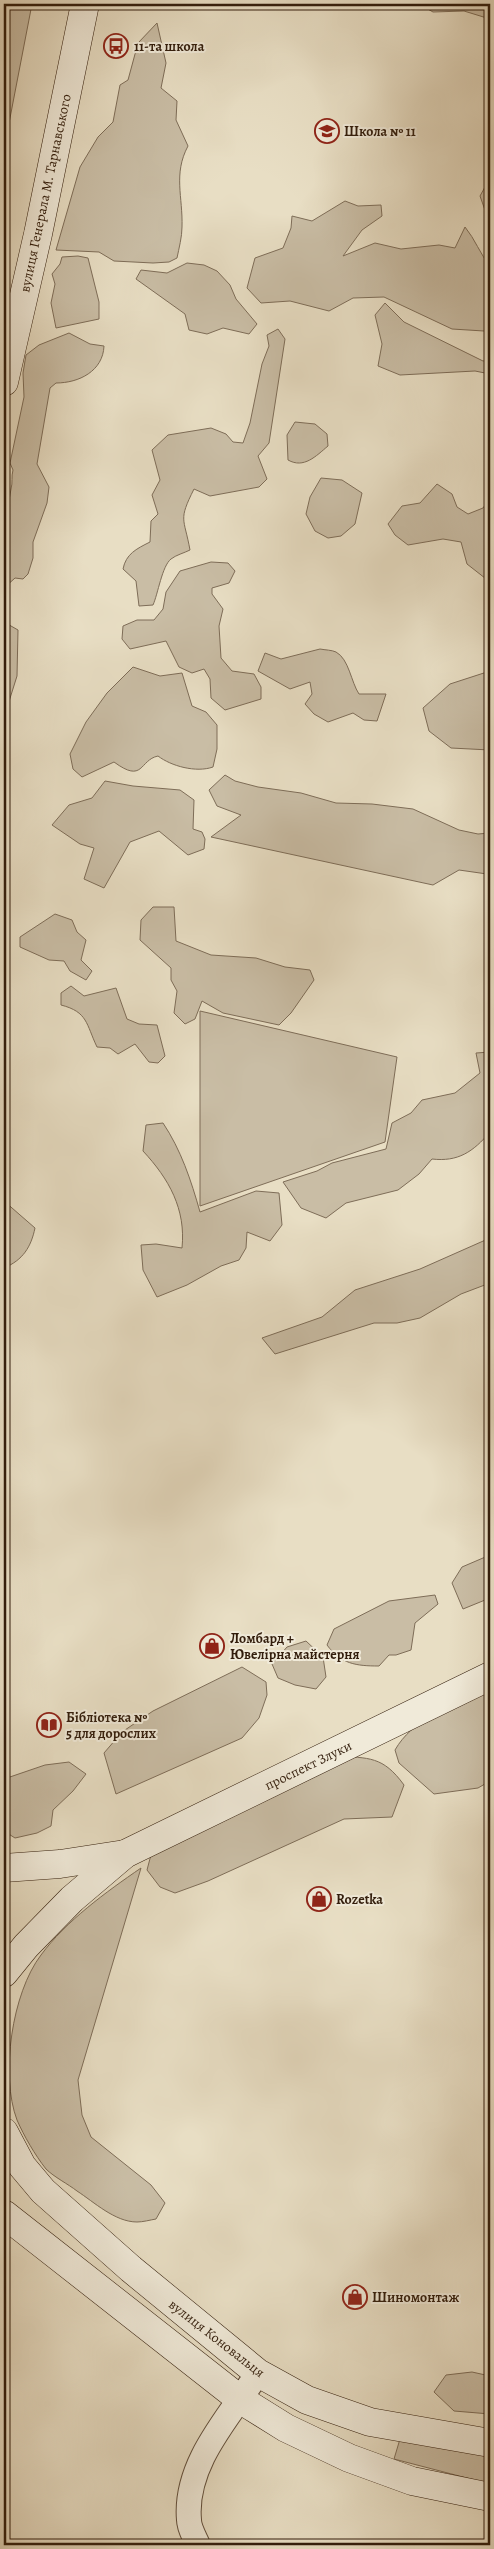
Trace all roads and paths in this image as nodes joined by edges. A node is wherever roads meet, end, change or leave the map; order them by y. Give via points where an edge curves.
1 (85, 4) edge
2 (4, 382) edge
3 (490, 1676) edge
4 (125, 1854) junction
5 (4, 1868) edge
6 (4, 1973) edge
7 (4, 2132) edge
8 (4, 2214) edge
9 (130, 2269) junction
10 (107, 2296) junction
11 (258, 2374) junction
12 (241, 2400) junction
13 (370, 2422) junction
14 (490, 2443) edge
15 (349, 2458) junction
16 (490, 2497) edge
17 (198, 2545) edge

1 - 2 main road, вулиця Генерала М. Тарнавського
3 - 4 main road, проспект Злуки
4 - 5 main road, проспект Злуки
4 - 6 main road, проспект Злуки via 72,1899
7 - 9 main road, вулиця Коновальця via 22,2166 43,2191
8 - 10 main road
9 - 10 main road
9 - 11 main road, вулиця Коновальця
10 - 12 main road
11 - 12 street
11 - 13 main road, вулиця Коновальця via 307,2400
12 - 15 main road via 286,2428
12 - 17 street via 203,2457 190,2488 188,2521
13 - 14 main road, вулиця Коновальця
13 - 15 main road
15 - 16 main road via 412,2481

